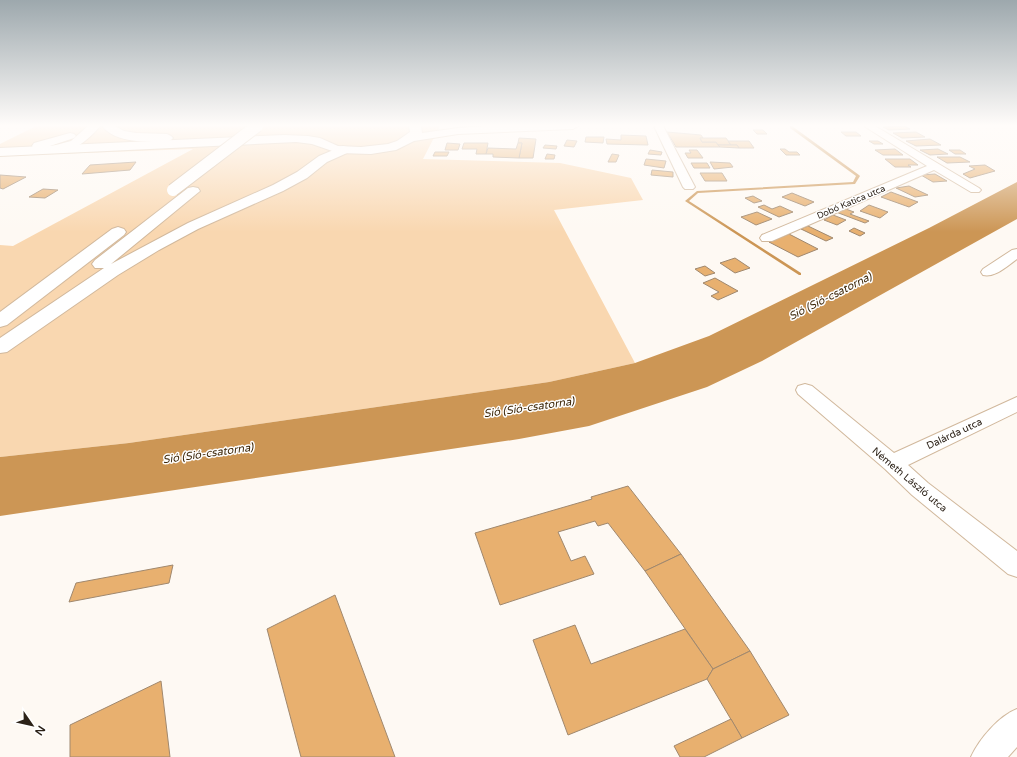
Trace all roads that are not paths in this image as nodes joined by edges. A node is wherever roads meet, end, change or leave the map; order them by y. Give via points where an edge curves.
1 (211, 161) edge
2 (229, 161) edge
3 (320, 161) edge
4 (676, 161) edge
5 (927, 161) edge
6 (935, 166) junction
7 (689, 187) dead end
8 (975, 190) dead end
9 (767, 238) dead end
10 (1017, 253) edge
11 (988, 272) dead end
12 (0, 322) edge
13 (0, 346) edge
14 (804, 390) dead end
15 (1017, 404) edge
16 (892, 463) junction
17 (1017, 566) edge
18 (1017, 724) edge
19 (986, 757) edge

1 - 12 main road, bridge
2 - 13 main road
3 - 13 main road via 278,188 193,226 126,263
4 - 7 street
5 - 6 street
6 - 8 street
6 - 9 street, Dobó Katica utca
10 - 11 street
14 - 16 street, Németh László utca
15 - 16 street, Dalárda utca
16 - 17 street, Németh László utca via 920,489
18 - 19 street

